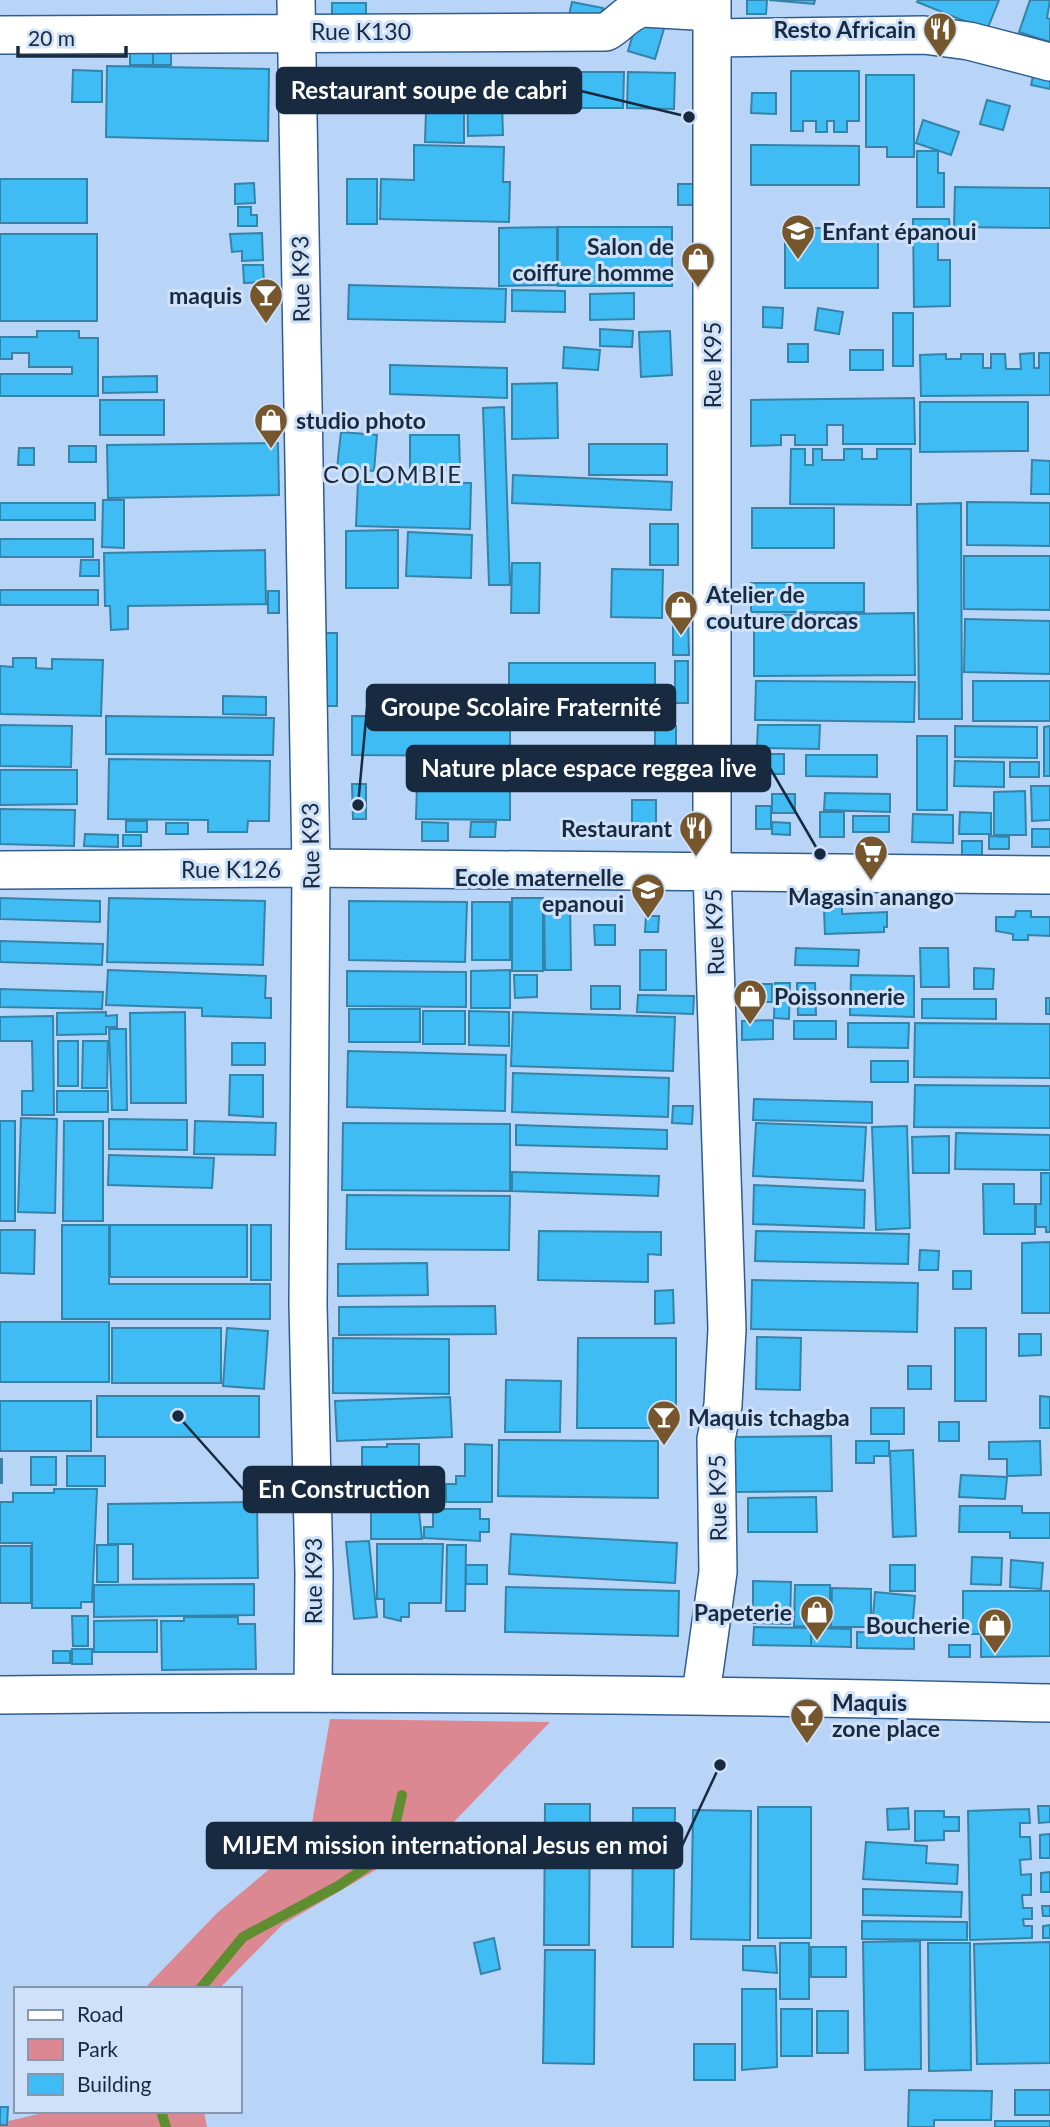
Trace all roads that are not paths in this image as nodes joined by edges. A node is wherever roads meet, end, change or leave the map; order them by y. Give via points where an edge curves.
1 (296, 15) edge
2 (712, 17) edge
3 (0, 35) edge
4 (1050, 62) edge
5 (311, 868) junction
6 (0, 870) edge
7 (712, 871) junction
8 (1050, 875) edge
9 (313, 1691) junction
10 (701, 1694) junction
11 (0, 1695) edge
12 (1050, 1703) edge

1 - 2 street, Rue K130 via 606,32 633,10 643,8
1 - 3 street, Rue K130
1 - 5 street, Rue K93
2 - 4 street, Rue K130 via 924,35 969,41
2 - 7 street, Rue K95
5 - 6 street, Rue K126
5 - 7 street, Rue K126
5 - 9 street, Rue K93 via 308,1305
7 - 8 street, Rue K126
7 - 10 street, Rue K95 via 727,1329 723,1405 716,1439 718,1572
9 - 10 street
9 - 11 street
10 - 12 street

